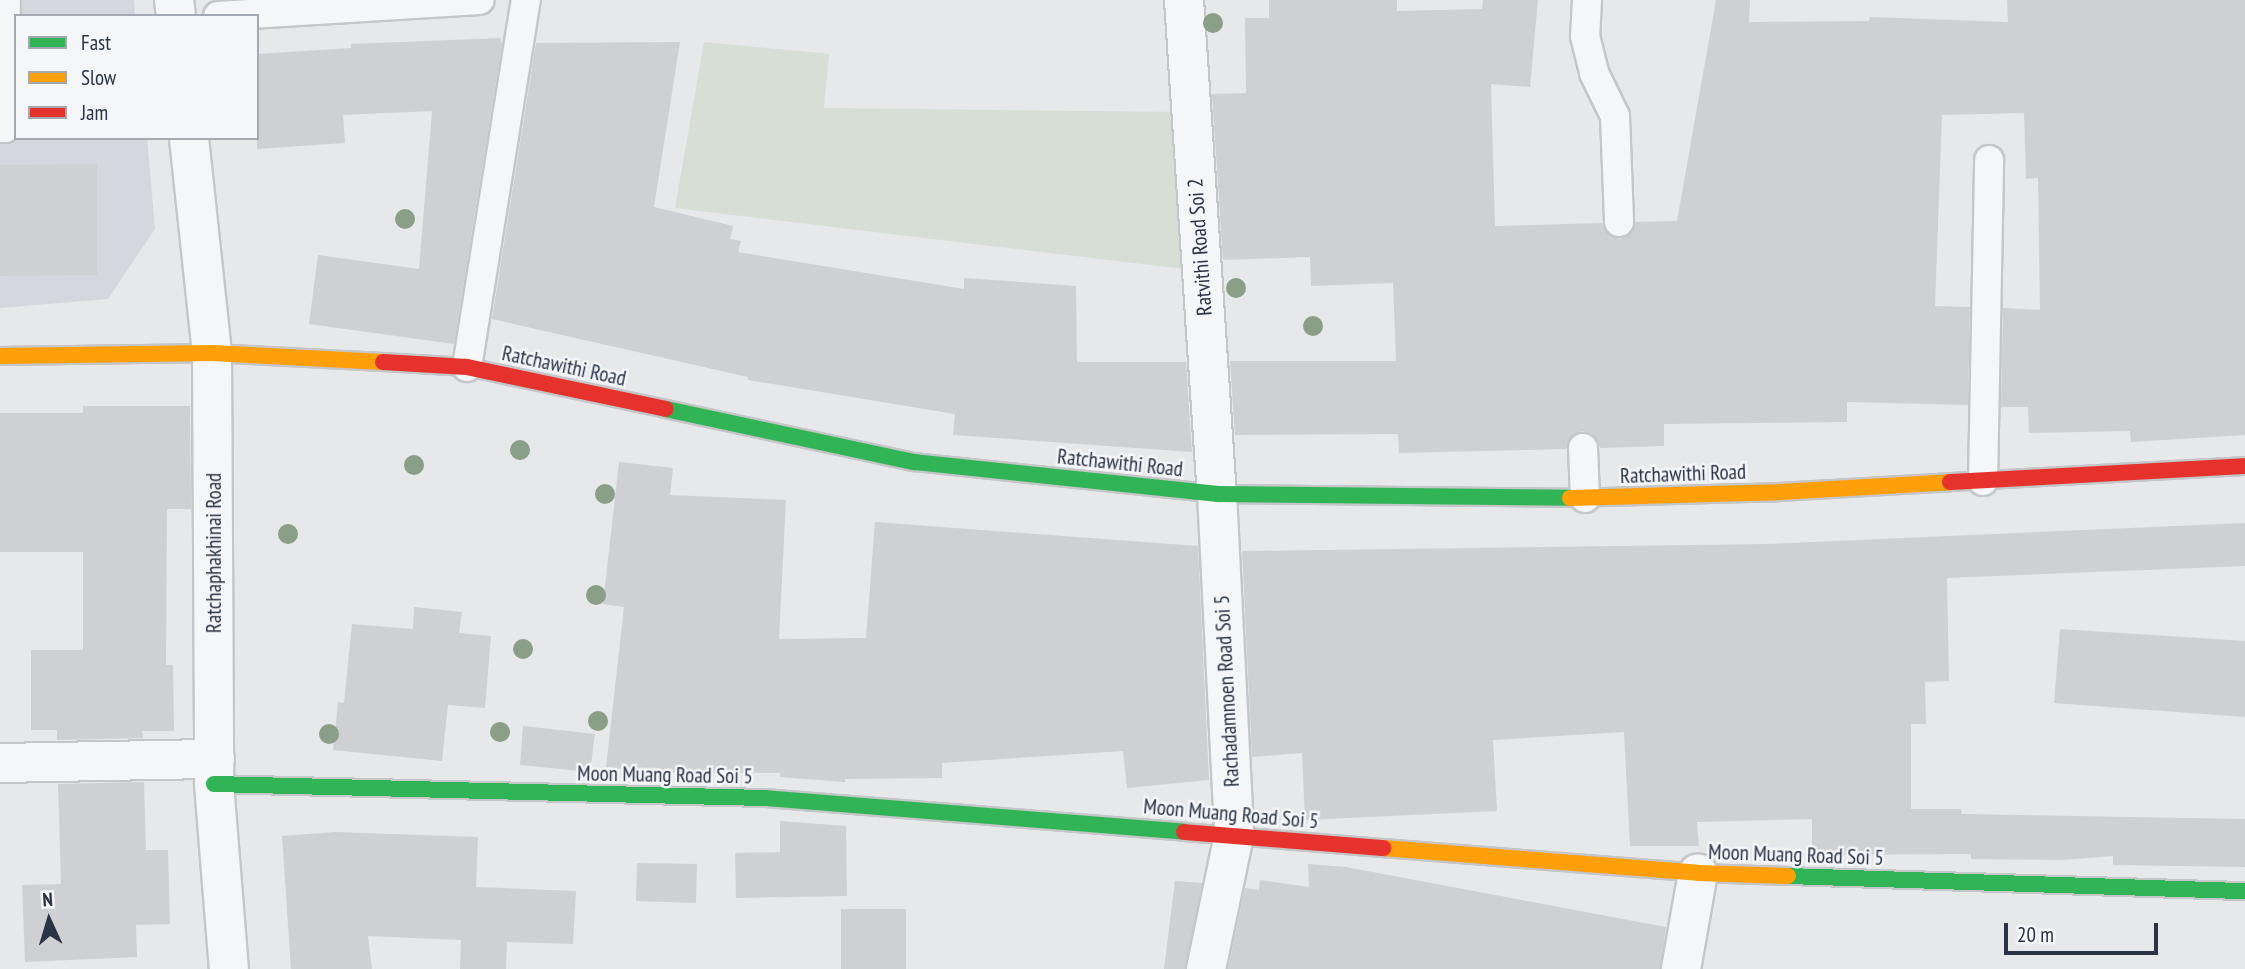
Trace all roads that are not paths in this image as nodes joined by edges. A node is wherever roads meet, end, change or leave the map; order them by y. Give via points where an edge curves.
1 (6, 0) edge
2 (480, 0) edge
3 (526, 0) edge
4 (1184, 0) edge
5 (1587, 0) edge
6 (251, 14) edge
7 (0, 128) edge
8 (189, 140) edge
9 (1989, 160) dead end
10 (1619, 222) dead end
11 (212, 353) junction
12 (0, 356) edge
13 (467, 367) junction
14 (1583, 448) dead end
15 (2245, 466) edge
16 (1983, 481) junction
17 (1217, 494) junction
18 (1585, 498) junction
19 (0, 763) edge
20 (215, 772) junction
21 (1234, 835) junction
22 (1698, 873) junction
23 (2245, 891) edge
24 (229, 969) edge
25 (1206, 969) edge
26 (1681, 969) edge

1 - 7 lane via 5,128
2 - 6 lane
3 - 13 lane
4 - 17 street, Ratvithi Road Soi 2
5 - 10 lane via 1585,36 1594,73 1615,116
8 - 11 street, Ratchaphakhinai Road
9 - 16 lane
11 - 12 street, Ratchawithi Road
11 - 13 street, Ratchawithi Road
11 - 20 street, Ratchaphakhinai Road
13 - 17 street, Ratchawithi Road via 914,462
14 - 18 lane
15 - 16 street, Ratchawithi Road
16 - 18 street, Ratchawithi Road
17 - 18 street, Ratchawithi Road
17 - 21 street, Rachadamnoen Road Soi 5
19 - 20 street
20 - 21 street, Moon Muang Road Soi 5 via 765,799
20 - 24 street, Ratchaphakhinai Road
21 - 22 street, Moon Muang Road Soi 5
21 - 25 street, Rachadamnoen Road Soi 5
22 - 23 street, Moon Muang Road Soi 5
22 - 26 street

